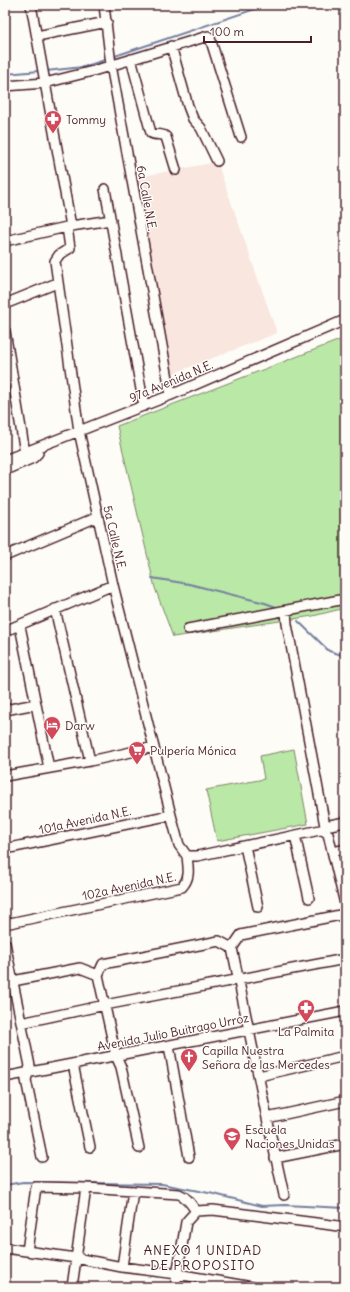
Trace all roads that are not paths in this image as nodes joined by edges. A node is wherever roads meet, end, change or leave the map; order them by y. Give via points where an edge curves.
1 (31, 5) edge
2 (104, 5) edge
3 (107, 22) junction
4 (37, 36) junction
5 (171, 46) junction
6 (131, 59) junction
7 (111, 65) junction
8 (44, 79) junction
9 (5, 86) edge
10 (241, 137) dead end
11 (217, 161) dead end
12 (176, 170) dead end
13 (105, 189) dead end
14 (111, 220) junction
15 (69, 227) junction
16 (5, 241) edge
17 (57, 283) junction
18 (5, 304) edge
19 (345, 320) edge
20 (5, 331) edge
21 (171, 395) junction
22 (144, 406) junction
23 (79, 432) junction
24 (37, 448) junction
25 (25, 453) junction
26 (5, 460) edge
27 (5, 470) edge
28 (97, 517) junction
29 (5, 556) edge
30 (113, 585) junction
31 (345, 599) edge
32 (55, 609) junction
33 (286, 611) junction
34 (20, 626) junction
35 (188, 629) dead end
36 (5, 632) edge
37 (36, 704) junction
38 (5, 710) edge
39 (154, 747) junction
40 (90, 761) junction
41 (49, 768) junction
42 (5, 776) edge
43 (171, 814) junction
44 (345, 822) edge
45 (325, 829) junction
46 (295, 835) junction
47 (245, 846) junction
48 (5, 849) edge
49 (345, 850) edge
50 (333, 852) junction
51 (187, 856) junction
52 (343, 887) edge
53 (309, 898) dead end
54 (345, 904) edge
55 (258, 907) dead end
56 (345, 914) edge
57 (5, 924) edge
58 (5, 944) edge
59 (232, 948) junction
60 (345, 959) edge
61 (98, 975) junction
62 (239, 980) junction
63 (13, 982) junction
64 (105, 1005) junction
65 (345, 1011) edge
66 (21, 1023) junction
67 (249, 1029) junction
68 (169, 1046) junction
69 (116, 1056) junction
70 (345, 1056) edge
71 (73, 1064) junction
72 (29, 1073) junction
73 (259, 1076) junction
74 (5, 1077) edge
75 (345, 1102) edge
76 (267, 1118) junction
77 (345, 1144) edge
78 (90, 1147) dead end
79 (139, 1148) dead end
80 (42, 1157) dead end
81 (189, 1157) dead end
82 (275, 1158) junction
83 (86, 1188) junction
84 (133, 1191) junction
85 (284, 1195) dead end
86 (196, 1211) junction
87 (345, 1228) edge
88 (5, 1248) edge
89 (27, 1251) junction
90 (76, 1258) junction
91 (122, 1267) junction
92 (177, 1274) junction
93 (72, 1287) edge
94 (175, 1287) edge
95 (252, 1287) edge

1 - 4 street
2 - 3 street, 6a Calle N.E.
3 - 4 street
3 - 7 street, 6a Calle N.E.
4 - 8 street
5 - 6 street
5 - 10 street via 206,35 210,37
5 - 11 street via 193,119 201,128
6 - 7 street
6 - 12 street via 151,133 166,137
7 - 8 street
7 - 21 street, 6a Calle N.E.
8 - 9 street
8 - 15 street
13 - 14 street
14 - 15 street
14 - 22 street
15 - 16 street
15 - 17 street, 5a Calle N.E. via 70,248 55,261
17 - 18 street
17 - 23 street, 5a Calle N.E.
19 - 21 street, 97a Avenida N.E.
20 - 25 street
21 - 22 street, 97a Avenida N.E.
22 - 23 street, 97a Avenida N.E.
23 - 24 street, 97a Avenida N.E.
23 - 28 street, 5a Calle N.E.
24 - 25 street, 97a Avenida N.E.
24 - 27 street via 38,453 33,458
25 - 26 street, 97a Avenida N.E.
28 - 29 street
28 - 30 street, 5a Calle N.E.
30 - 32 street
30 - 39 street, 5a Calle N.E.
31 - 33 street
32 - 34 street
32 - 40 street
33 - 35 street
33 - 45 street
34 - 36 street
34 - 37 street
37 - 38 street
37 - 41 street
39 - 40 street
39 - 43 street, 5a Calle N.E.
40 - 41 street
41 - 42 street
43 - 48 street, 101a Avenida N.E.
43 - 51 street, 5a Calle N.E. via 179,845
44 - 45 street
45 - 46 street
45 - 50 street
46 - 47 street
46 - 53 street
47 - 51 street
47 - 55 street
49 - 50 street
50 - 52 street
51 - 57 street, 102a Avenida N.E. via 189,876 182,887
52 - 54 street
56 - 59 street via 241,935
58 - 63 street
59 - 61 street via 219,941 103,964
59 - 62 street
60 - 62 street
61 - 63 street via 80,968
61 - 64 street
62 - 64 street
62 - 67 street
63 - 66 street
64 - 66 street
64 - 69 street
65 - 67 street, Avenida Julio Buitrago Urroz
66 - 72 street via 30,1066
67 - 68 street, Avenida Julio Buitrago Urroz
67 - 73 street
68 - 69 street, Avenida Julio Buitrago Urroz
68 - 81 street
69 - 71 street, Avenida Julio Buitrago Urroz
69 - 79 street via 121,1067
70 - 73 street
71 - 72 street, Avenida Julio Buitrago Urroz
71 - 78 street
72 - 74 street, Avenida Julio Buitrago Urroz
72 - 80 street via 26,1080
73 - 76 street
75 - 76 street
76 - 82 street
77 - 82 street
82 - 85 street
83 - 84 street
83 - 89 street via 36,1187
83 - 90 street
84 - 86 street via 183,1195
84 - 91 street
86 - 87 street via 213,1210
86 - 92 street via 186,1222
88 - 89 street
89 - 90 street
90 - 91 street
90 - 93 street
91 - 92 street
92 - 94 street
92 - 95 street

